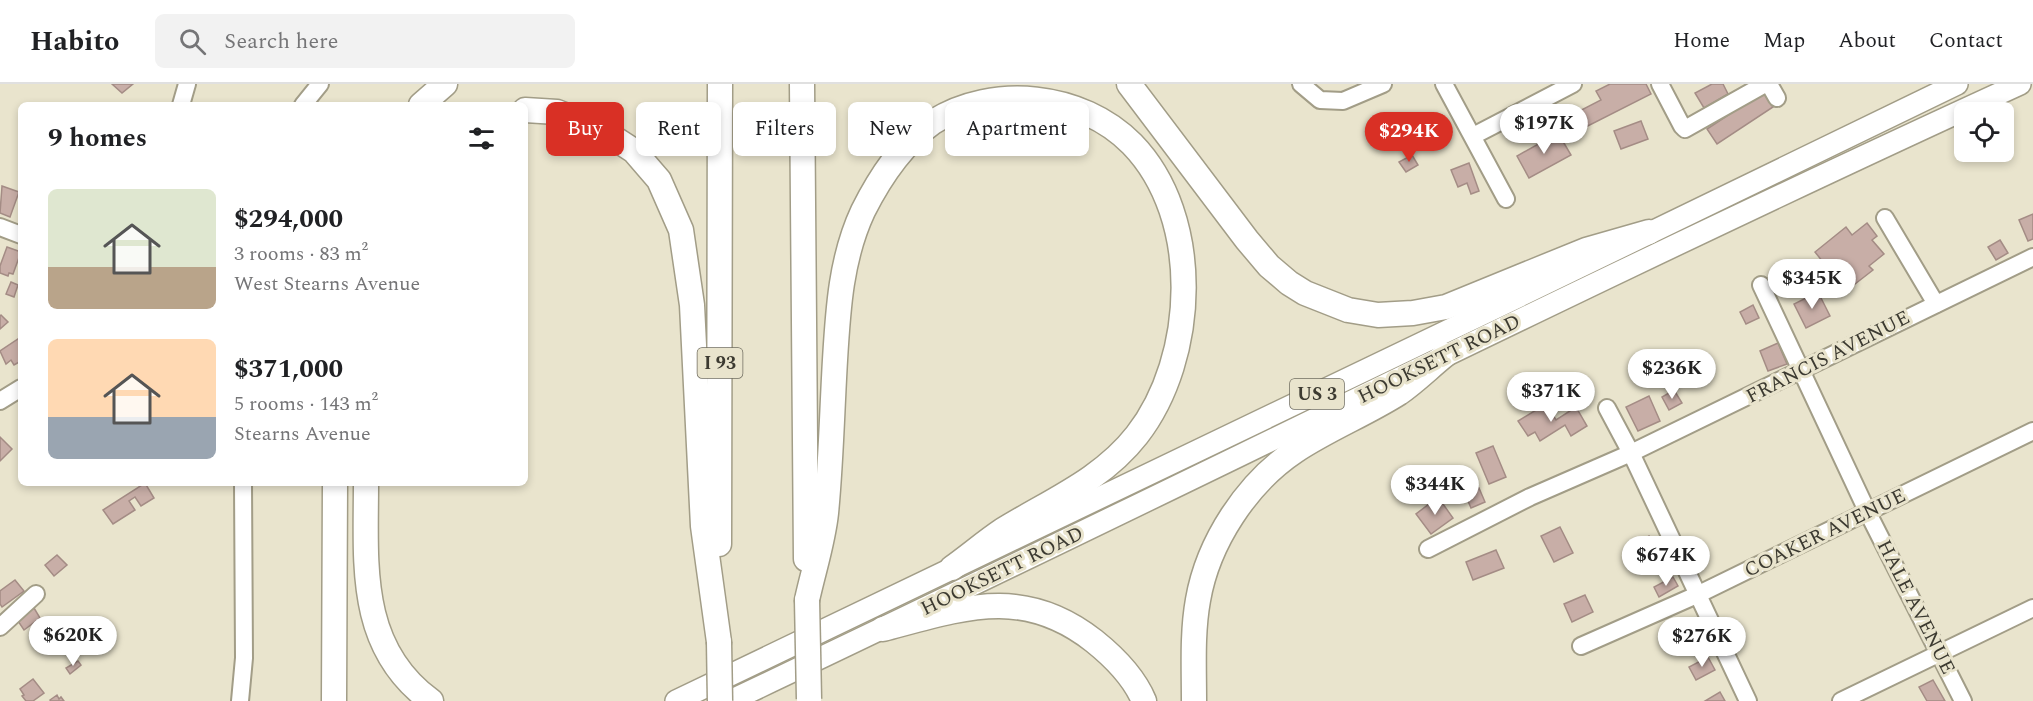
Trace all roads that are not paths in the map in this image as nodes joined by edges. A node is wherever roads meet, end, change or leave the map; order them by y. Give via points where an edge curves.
1 (187, 84) edge
2 (320, 84) edge
3 (445, 84) edge
4 (720, 84) edge
5 (802, 84) edge
6 (1129, 84) edge
7 (1301, 84) edge
8 (1383, 84) edge
9 (1444, 84) edge
10 (1573, 84) edge
11 (1660, 84) edge
12 (1957, 84) edge
13 (2020, 84) edge
14 (1770, 89) edge
15 (181, 102) edge
16 (305, 102) edge
17 (425, 102) edge
18 (528, 110) edge
19 (1473, 136) junction
20 (1506, 199) dead end
21 (1885, 218) dead end
22 (0, 227) edge
23 (1649, 232) junction
24 (18, 234) edge
25 (2033, 257) edge
26 (1761, 285) dead end
27 (1936, 304) junction
28 (1445, 355) junction
29 (1803, 371) junction
30 (18, 390) edge
31 (0, 401) edge
32 (1607, 408) dead end
33 (2033, 430) edge
34 (1631, 453) junction
35 (243, 486) edge
36 (335, 486) edge
37 (366, 486) edge
38 (1868, 513) junction
39 (1428, 549) dead end
40 (952, 568) junction
41 (36, 594) dead end
42 (1699, 594) junction
43 (807, 600) junction
44 (2033, 608) edge
45 (0, 627) edge
46 (883, 629) junction
47 (719, 642) junction
48 (1581, 646) dead end
49 (1939, 653) junction
50 (809, 700) edge
51 (240, 701) edge
52 (334, 701) edge
53 (431, 701) edge
54 (676, 701) edge
55 (720, 701) edge
56 (730, 701) edge
57 (1144, 701) edge
58 (1194, 701) edge
59 (1748, 701) edge
60 (1841, 701) edge
61 (1963, 701) edge

1 - 15 street
2 - 16 street
3 - 17 highway
4 - 47 highway, I 93
5 - 43 highway
6 - 23 highway via 1269,266 1305,292 1348,310 1378,315 1446,307 1586,250
7 - 8 street via 1320,100 1344,101
9 - 19 street
10 - 19 street
11 - 14 street via 1685,129
12 - 23 main road, HOOKSETT ROAD / US 3
13 - 28 main road, HOOKSETT ROAD / US 3
18 - 47 highway via 557,112 600,129 634,151 659,180 681,230 692,305 703,526
19 - 20 street
21 - 27 street
22 - 24 street
23 - 40 main road, HOOKSETT ROAD / US 3
25 - 27 street, FRANCIS AVENUE
26 - 29 street, HALE AVENUE
27 - 29 street, FRANCIS AVENUE
28 - 46 main road, HOOKSETT ROAD / US 3
28 - 58 highway via 1400,392 1272,468 1232,517 1217,542 1198,600
29 - 34 street, FRANCIS AVENUE
29 - 38 street, HALE AVENUE
30 - 31 street
32 - 34 street
33 - 38 street, COAKER AVENUE
34 - 39 street, FRANCIS AVENUE via 1530,497
34 - 42 street
35 - 51 street via 244,658
36 - 52 highway
37 - 53 highway via 369,600 379,636 407,679
38 - 42 street, COAKER AVENUE
38 - 49 street, HALE AVENUE
40 - 43 highway via 1002,531 1090,479 1136,436 1170,371 1182,319 1183,265 1177,232 1169,205 1147,163 1132,144 1086,112 1036,97 982,101 934,121 892,161 862,213 850,242 842,279 825,516
40 - 54 main road, HOOKSETT ROAD / US 3
41 - 45 street
42 - 48 street, COAKER AVENUE
42 - 59 street
43 - 50 highway, bridge
44 - 49 street
46 - 56 main road, HOOKSETT ROAD / US 3
46 - 57 highway via 986,605 1038,611 1063,620 1109,653
47 - 55 highway, I 93, bridge
49 - 60 street
49 - 61 street, HALE AVENUE

